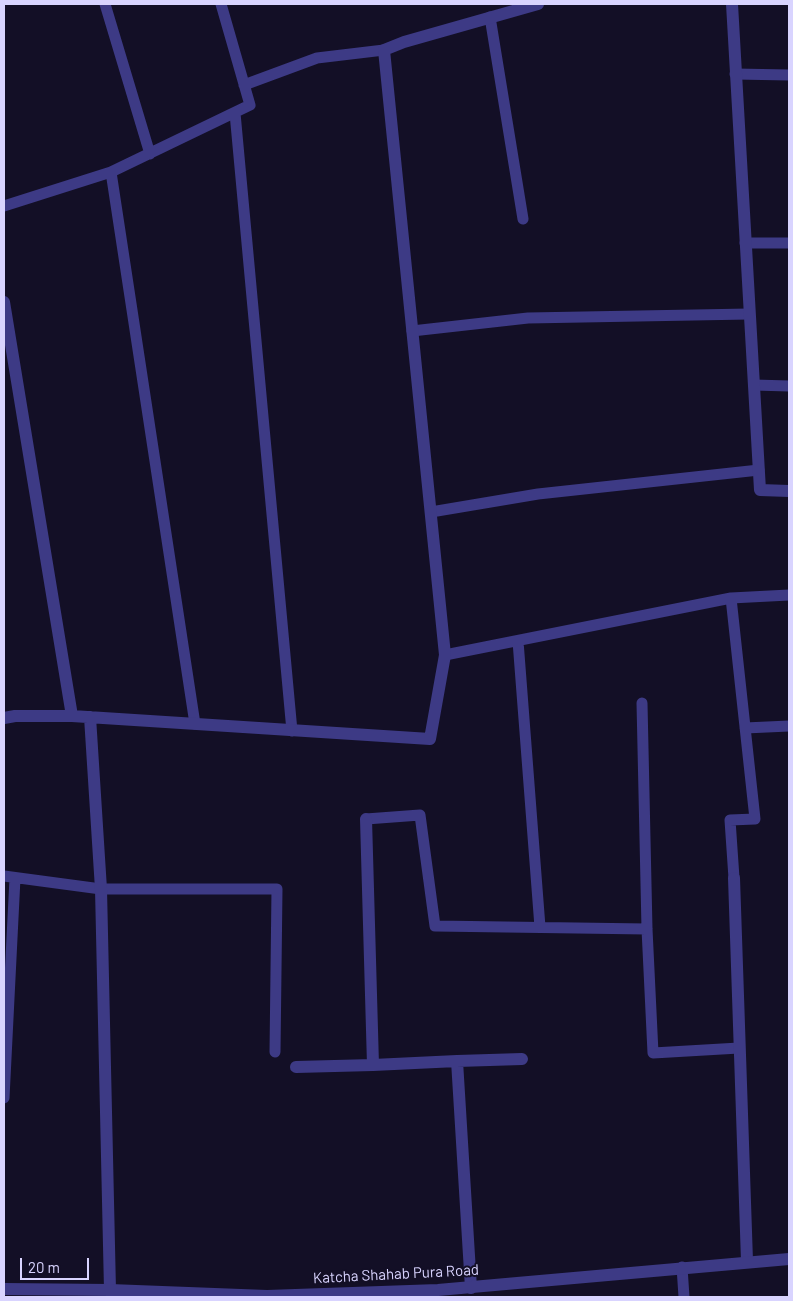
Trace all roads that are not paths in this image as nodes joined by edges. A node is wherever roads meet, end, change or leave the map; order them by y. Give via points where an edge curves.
1 (105, 4) edge
2 (221, 4) edge
3 (538, 4) edge
4 (732, 4) edge
5 (490, 17) junction
6 (384, 50) junction
7 (735, 74) junction
8 (789, 75) edge
9 (244, 85) junction
10 (235, 113) junction
11 (150, 154) junction
12 (111, 172) junction
13 (4, 206) edge
14 (523, 219) dead end
15 (745, 243) junction
16 (789, 243) edge
17 (4, 302) edge
18 (749, 314) junction
19 (412, 331) junction
20 (754, 385) junction
21 (789, 386) edge
22 (759, 470) junction
23 (789, 491) edge
24 (431, 512) junction
25 (789, 595) edge
26 (731, 598) junction
27 (518, 640) junction
28 (445, 655) junction
29 (642, 703) dead end
30 (72, 716) junction
31 (90, 717) junction
32 (4, 718) edge
33 (195, 724) junction
34 (789, 726) edge
35 (745, 728) junction
36 (292, 731) junction
37 (366, 819) joint
38 (9, 877) edge
39 (734, 878) joint
40 (101, 889) junction
41 (540, 927) junction
42 (647, 929) junction
43 (6, 1010) edge
44 (739, 1048) junction
45 (275, 1052) dead end
46 (522, 1059) dead end
47 (457, 1062) junction
48 (373, 1065) junction
49 (296, 1067) dead end
50 (4, 1098) edge
51 (789, 1259) edge
52 (746, 1261) junction
53 (682, 1267) junction
54 (471, 1288) junction
55 (4, 1289) edge
56 (109, 1294) edge
57 (376, 1294) edge
58 (438, 1294) edge
59 (267, 1296) edge
60 (684, 1297) edge

1 - 11 lane
2 - 9 lane
3 - 5 street
4 - 7 street
5 - 6 street
5 - 14 lane
6 - 9 lane via 317,58
6 - 19 street
7 - 8 lane
7 - 15 street
9 - 10 lane via 250,105
10 - 11 lane
10 - 36 lane
11 - 12 lane
12 - 13 lane
12 - 33 lane
15 - 16 lane
15 - 18 street
17 - 30 street
18 - 19 lane via 528,318
18 - 20 street
19 - 24 street
20 - 21 lane
20 - 22 street
22 - 23 street via 760,490
22 - 24 lane via 538,494
24 - 28 street
25 - 26 lane
26 - 27 lane
26 - 35 lane
27 - 28 lane
27 - 41 lane
28 - 36 street via 430,740
29 - 42 lane
30 - 31 street
30 - 32 street
31 - 33 street
31 - 40 street
33 - 36 street
34 - 35 lane
35 - 39 lane via 754,819 730,820
37 - 41 lane via 420,815 435,926
37 - 48 street
38 - 40 lane
38 - 43 lane
39 - 44 street
40 - 45 lane via 277,889
40 - 56 street
41 - 42 lane
42 - 44 lane via 653,1053
43 - 50 lane
44 - 52 street
46 - 47 street
47 - 48 street
47 - 54 street
48 - 49 street
51 - 52 street, Katcha Shahab Pura Road
52 - 53 street, Katcha Shahab Pura Road
53 - 54 street, Katcha Shahab Pura Road
53 - 60 lane
54 - 58 street, Katcha Shahab Pura Road
55 - 56 street, Katcha Shahab Pura Road
56 - 59 street, Katcha Shahab Pura Road
57 - 58 street, Katcha Shahab Pura Road
57 - 59 street, Katcha Shahab Pura Road

